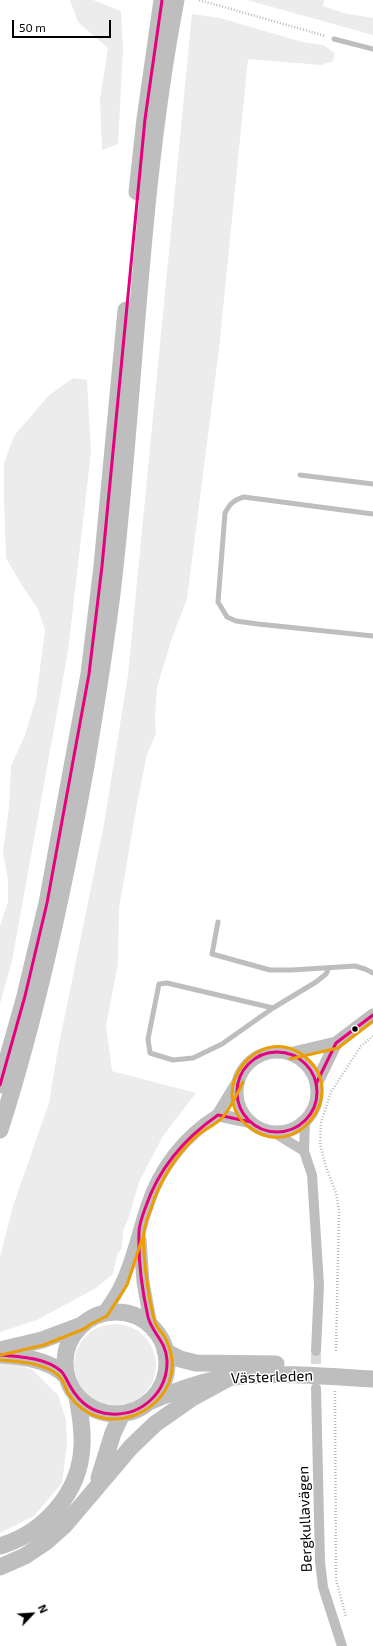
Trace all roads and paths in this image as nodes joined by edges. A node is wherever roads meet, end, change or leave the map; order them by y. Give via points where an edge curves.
1 (162, 0) edge
2 (176, 0) edge
3 (199, 0) edge
4 (334, 39) joint
5 (373, 49) edge
6 (300, 475) dead end
7 (373, 484) edge
8 (373, 514) edge
9 (373, 636) edge
10 (218, 922) dead end
11 (329, 968) junction
12 (373, 973) edge
13 (273, 1008) junction
14 (373, 1015) edge
15 (373, 1036) edge
16 (336, 1042) junction
17 (290, 1054) junction
18 (239, 1080) junction
19 (316, 1084) junction
20 (0, 1085) edge
21 (218, 1115) junction
22 (305, 1121) junction
23 (251, 1122) junction
24 (0, 1130) edge
25 (273, 1132) junction
26 (304, 1151) junction
27 (139, 1232) junction
28 (104, 1312) junction
29 (82, 1325) junction
30 (151, 1326) junction
31 (0, 1350) edge
32 (165, 1351) junction
33 (316, 1351) tunnel mouth
34 (336, 1351) dead end
35 (0, 1355) edge
36 (373, 1370) edge
37 (66, 1376) junction
38 (229, 1378) junction
39 (373, 1379) edge
40 (316, 1388) tunnel mouth
41 (335, 1391) dead end
42 (76, 1397) junction
43 (151, 1401) junction
44 (122, 1414) junction
45 (95, 1487) junction
46 (0, 1546) edge
47 (0, 1567) edge
48 (346, 1619) dead end
49 (342, 1646) edge

1 - 20 highway via 145,119 102,566 89,674 47,903
2 - 24 highway via 157,122 140,279 124,483 102,674 60,903 38,996
3 - 4 path
4 - 5 lane
6 - 7 lane
8 - 9 lane via 244,497 235,500 225,513 218,602 227,617 236,621
10 - 11 lane via 212,954 270,970
11 - 12 lane via 355,966
11 - 13 lane via 321,978
13 - 13 lane via 222,1044 193,1058 173,1060 150,1053 148,1039 159,984 167,983
14 - 16 street
15 - 34 path via 361,1046 331,1092 321,1123 320,1144 336,1193 339,1211
16 - 17 street
16 - 19 street
17 - 18 street via 276,1052 262,1055 250,1062
17 - 19 street via 307,1065
18 - 21 street
18 - 23 street via 239,1102
19 - 22 street via 315,1104
21 - 23 street
21 - 27 street via 194,1132 175,1153 153,1191
22 - 25 street via 290,1130
22 - 26 street
23 - 25 street
25 - 26 street
26 - 33 street via 312,1175 314,1200 319,1286
27 - 28 street via 122,1283
27 - 30 street via 143,1282
28 - 29 highway
28 - 30 highway via 136,1316
29 - 31 highway via 42,1340
29 - 37 highway via 68,1344 65,1354
30 - 32 highway
32 - 36 highway, Västerleden via 180,1359 196,1363 286,1364
32 - 43 highway via 167,1362 163,1383
35 - 37 highway via 42,1361 59,1369
37 - 42 highway
38 - 39 highway, Västerleden via 282,1374
38 - 43 highway, Västerleden via 184,1388
38 - 45 highway via 192,1398 155,1424
40 - 49 street, Bergkullavägen via 320,1562 323,1587
41 - 48 path via 336,1579
42 - 44 highway via 97,1411
42 - 46 highway via 82,1447 73,1485 63,1502 36,1528 11,1543
43 - 44 highway via 132,1412
44 - 45 highway
45 - 47 highway via 77,1511 46,1542 25,1556

